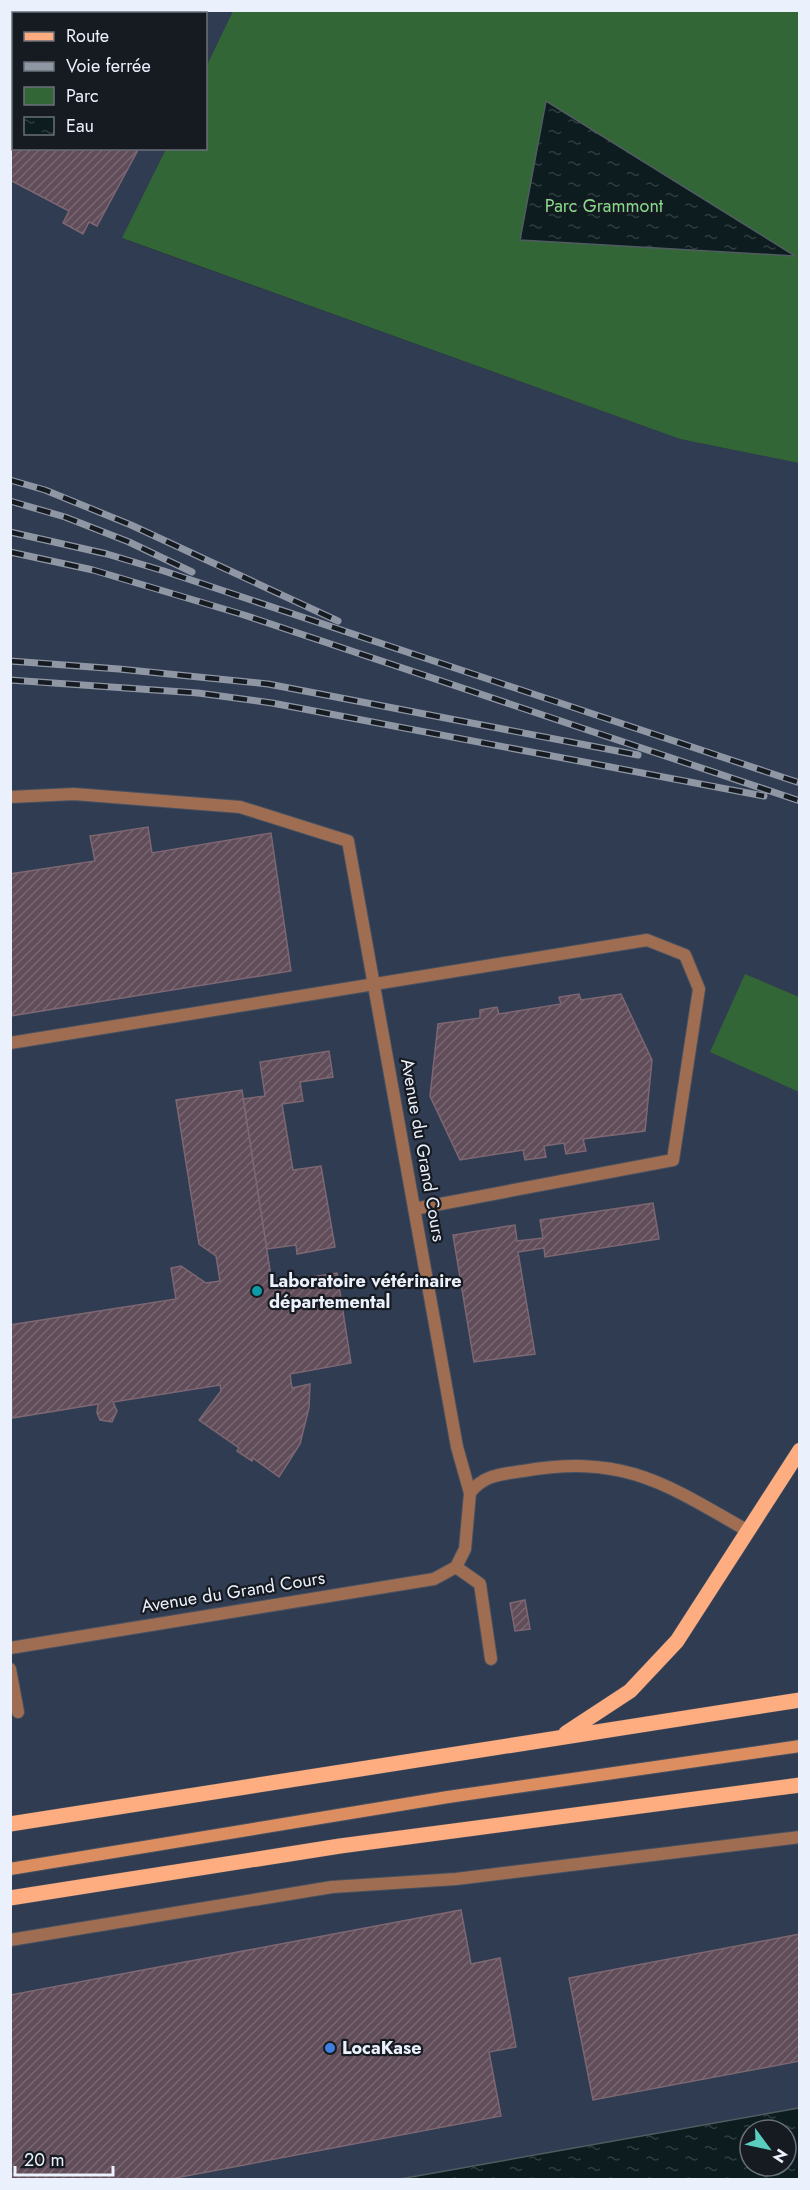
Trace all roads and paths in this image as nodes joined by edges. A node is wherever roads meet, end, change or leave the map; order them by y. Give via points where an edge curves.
1 (10, 797) edge
2 (374, 985) junction
3 (10, 1043) edge
4 (414, 1209) junction
5 (800, 1450) edge
6 (470, 1493) junction
7 (748, 1531) junction
8 (456, 1567) junction
9 (10, 1648) edge
10 (491, 1659) dead end
11 (10, 1669) edge
12 (800, 1700) edge
13 (18, 1712) dead end
14 (562, 1736) junction
15 (800, 1746) edge
16 (800, 1785) edge
17 (10, 1824) edge
18 (800, 1837) edge
19 (10, 1869) edge
20 (10, 1898) edge
21 (10, 1940) edge

1 - 2 street, Avenue du Grand Cours via 74,794 240,807 348,842
2 - 3 street
2 - 4 street, Avenue du Grand Cours
2 - 4 street via 648,940 685,955 699,989 673,1160
4 - 6 street, Avenue du Grand Cours via 457,1447
5 - 7 main road
6 - 7 street via 479,1482 508,1473 565,1465 604,1467 660,1481
6 - 8 street, Avenue du Grand Cours via 465,1549
7 - 14 main road via 677,1641 658,1662 630,1691
8 - 9 street, Avenue du Grand Cours via 434,1579
8 - 10 street via 480,1584
11 - 13 street
12 - 14 main road
14 - 17 main road
15 - 19 main road via 448,1797
16 - 20 main road via 340,1846
18 - 21 street via 456,1879 332,1887

